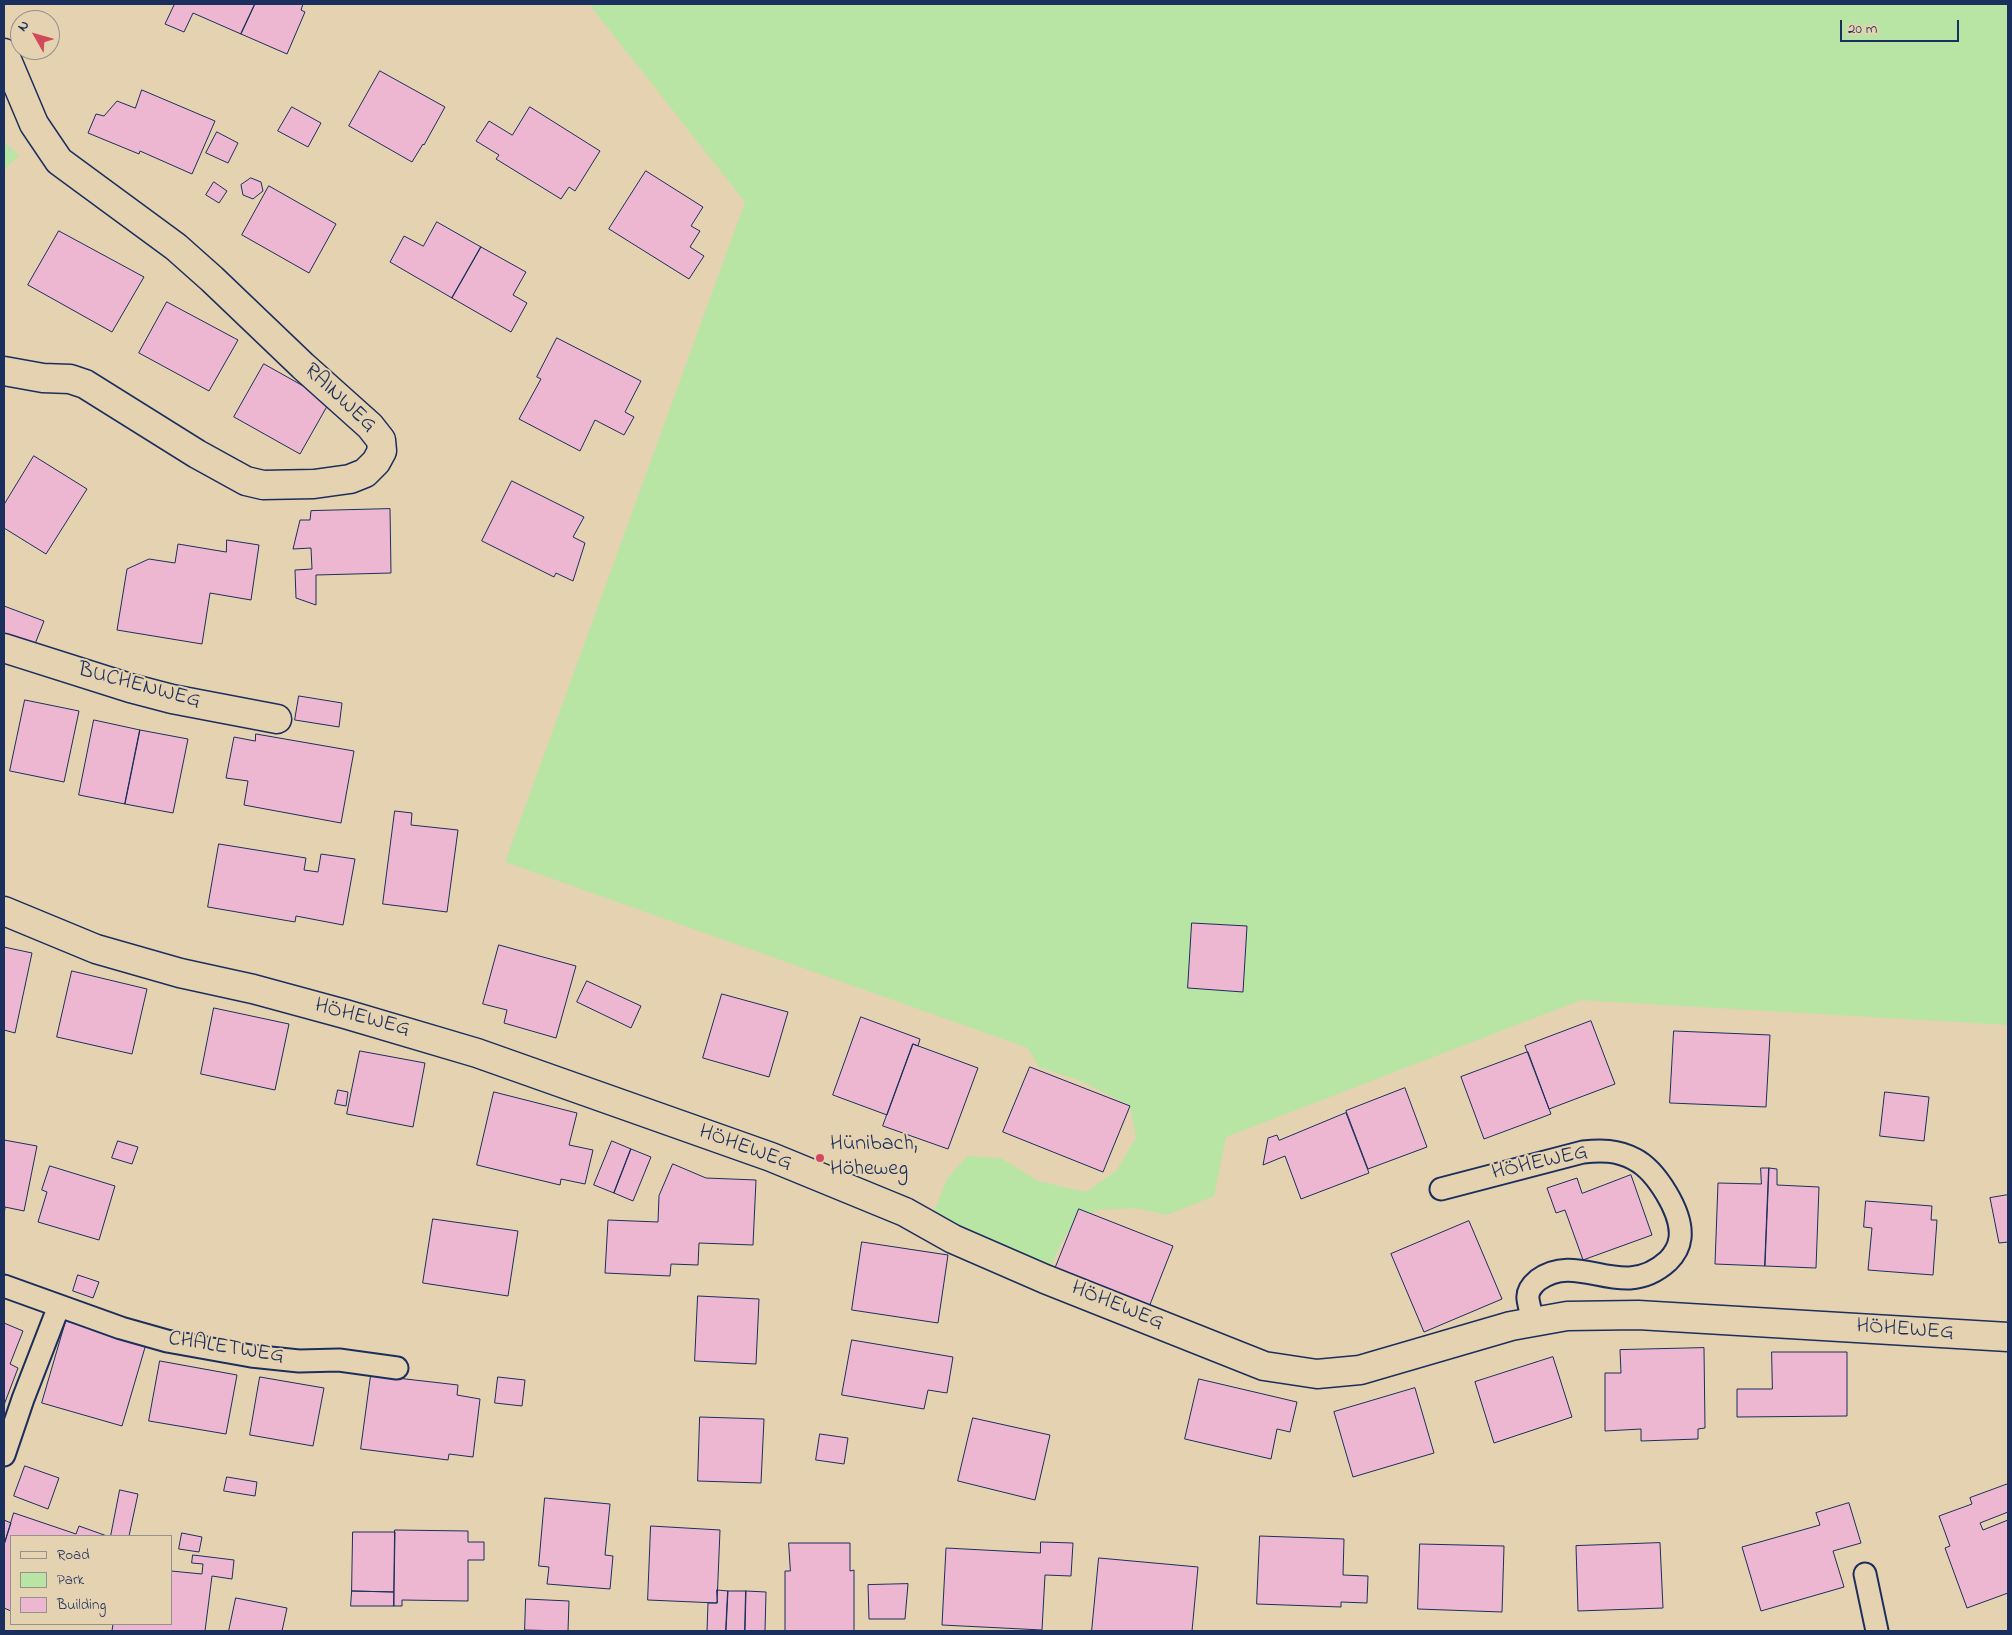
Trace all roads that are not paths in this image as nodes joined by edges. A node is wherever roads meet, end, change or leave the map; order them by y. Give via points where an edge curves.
1 (4, 53) edge
2 (4, 371) edge
3 (4, 648) edge
4 (277, 719) dead end
5 (4, 911) edge
6 (1441, 1189) dead end
7 (4, 1286) edge
8 (59, 1306) junction
9 (1533, 1322) junction
10 (2008, 1337) edge
11 (397, 1368) dead end
12 (4, 1456) edge
13 (1865, 1574) dead end
14 (1877, 1631) edge

1 - 2 street, RAINWEG via 34,124 58,161 176,247 212,278 370,426 381,440 382,451 365,473 350,479 314,484 263,485 246,481 198,454 86,384
3 - 4 street, BUCHENWEG via 155,694
5 - 9 street, HÖHEWEG via 96,948 180,973 345,1014 477,1053 771,1158 904,1212 953,1239 1045,1279 1264,1366 1316,1374 1360,1370
6 - 9 lane, HÖHEWEG via 1582,1152 1604,1150 1620,1152 1635,1159 1655,1177 1678,1219 1680,1237 1677,1250 1670,1259 1660,1268 1630,1278 1583,1270 1547,1274 1529,1290
7 - 8 lane, CHALETWEG
8 - 11 lane, CHALETWEG via 167,1341 251,1356 299,1361 340,1360
8 - 12 lane
9 - 10 street, HÖHEWEG via 1567,1316 1638,1315
13 - 14 lane

